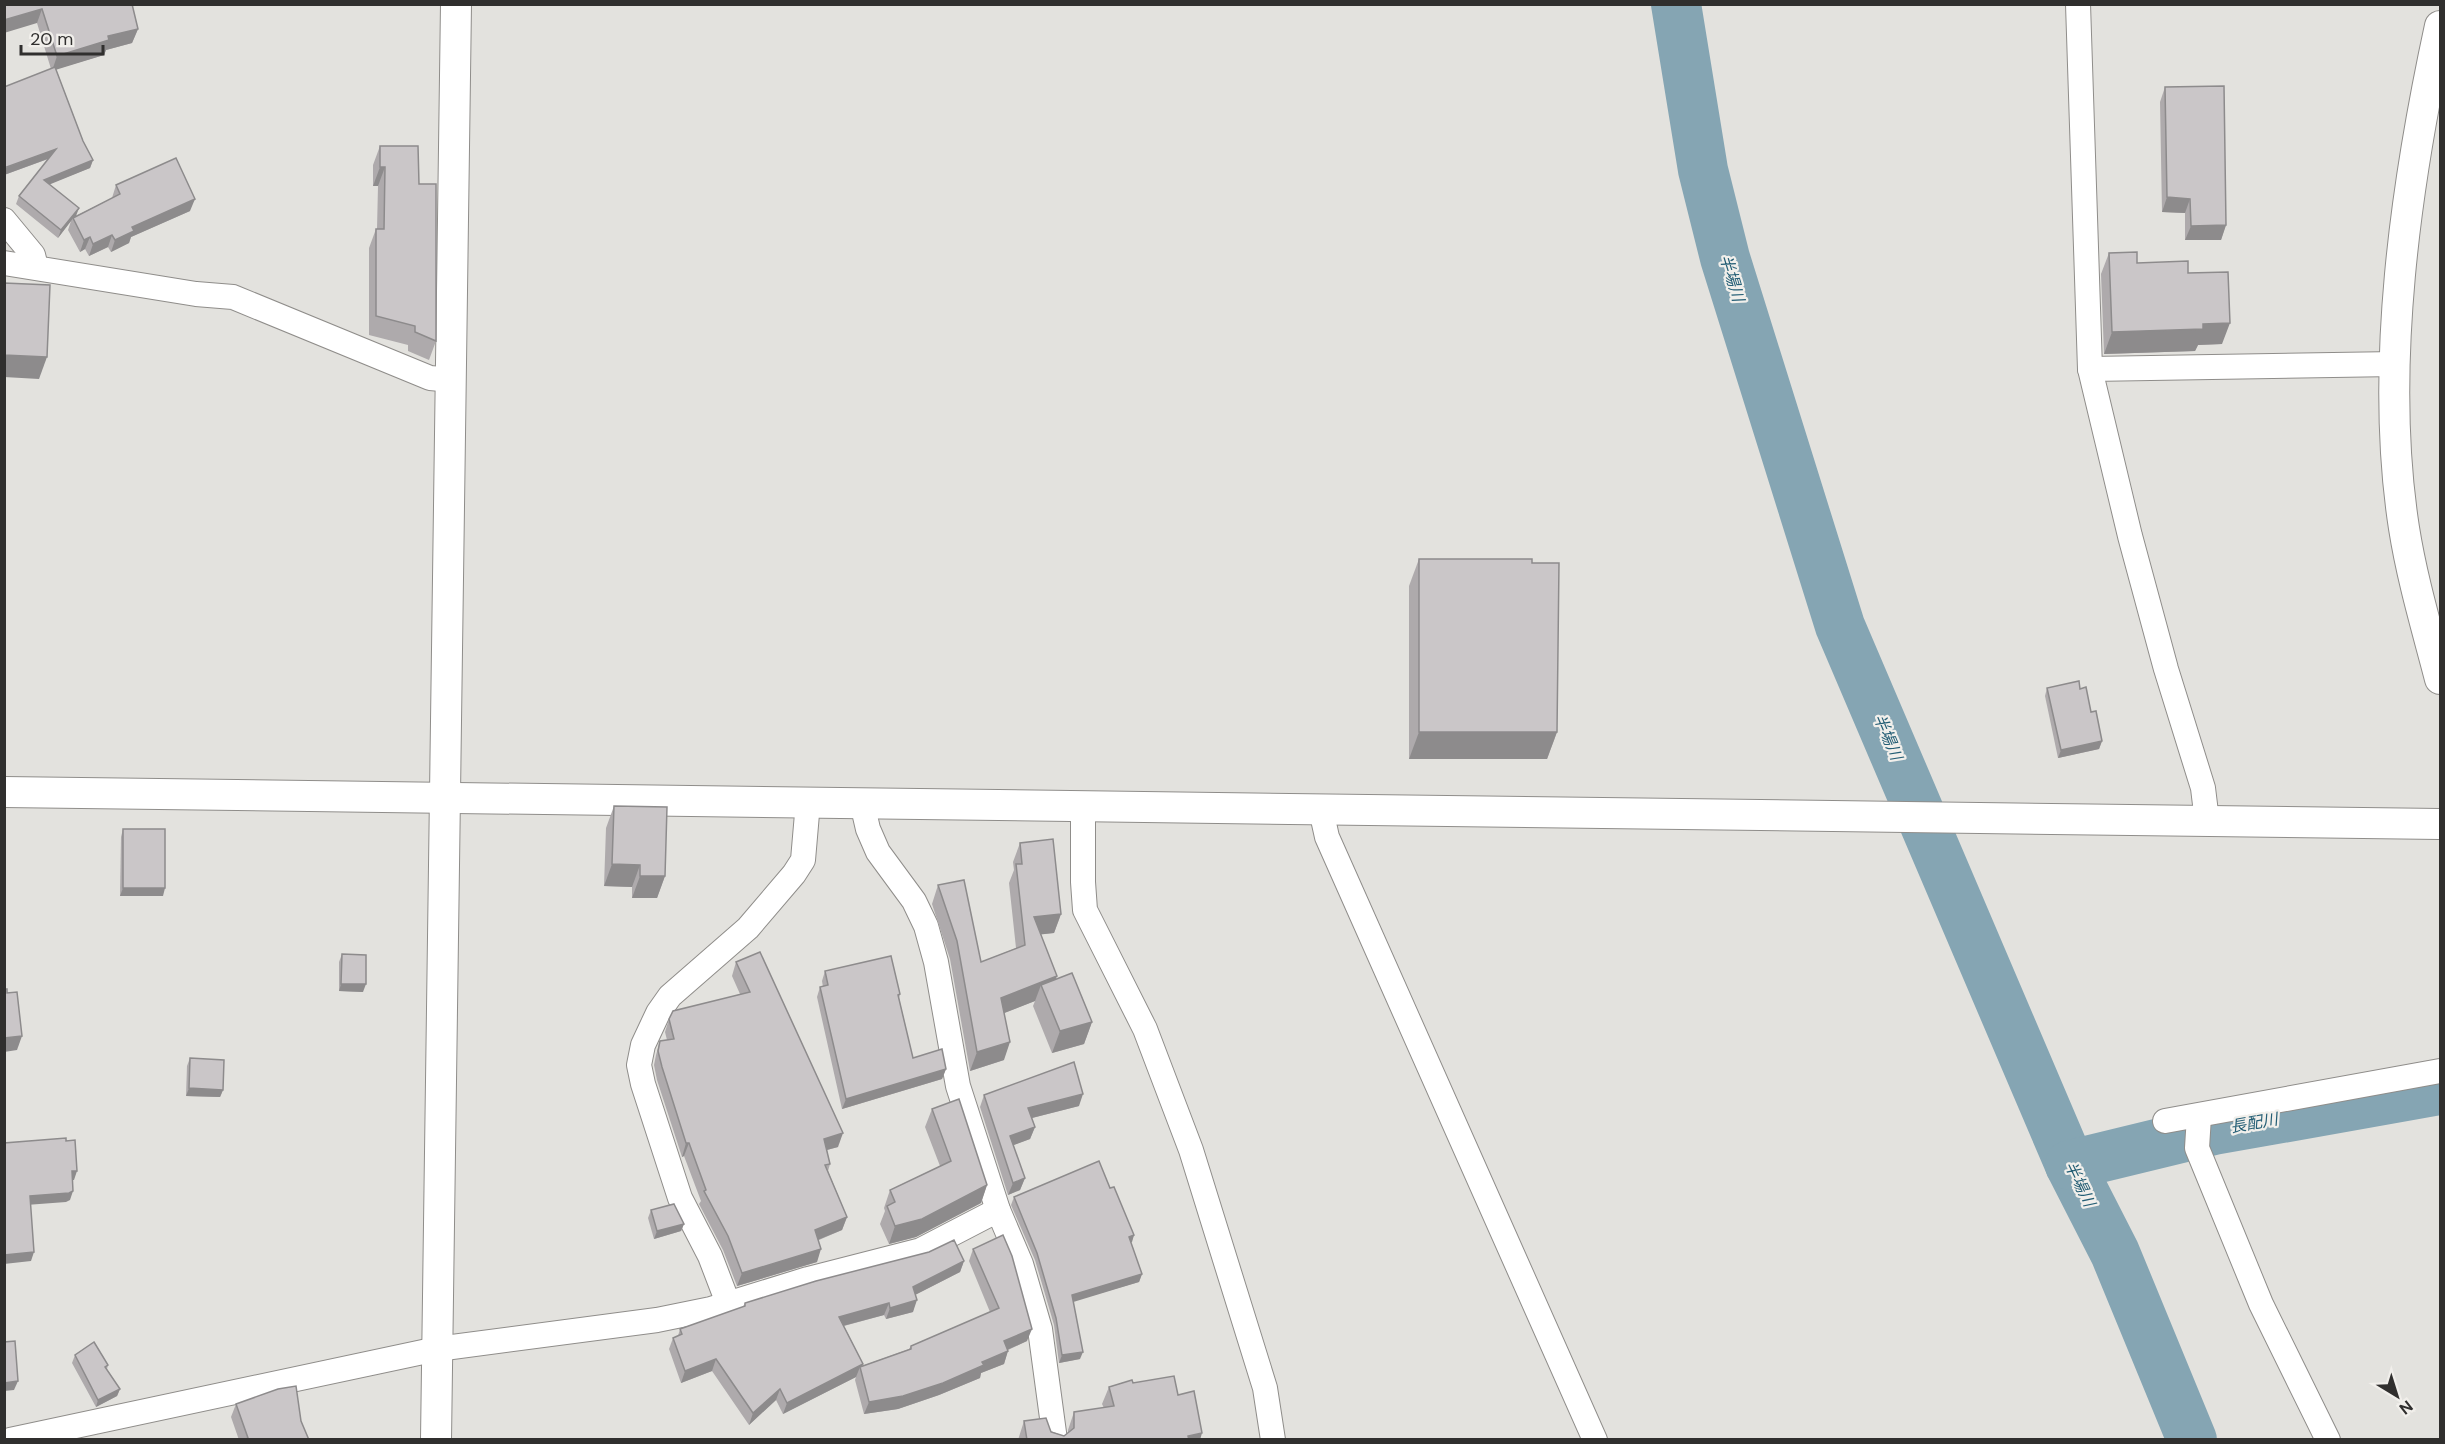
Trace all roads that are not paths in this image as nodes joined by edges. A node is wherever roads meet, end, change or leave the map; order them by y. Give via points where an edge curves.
1 (456, 4) edge
2 (2078, 4) edge
3 (2440, 26) edge
4 (4, 220) edge
5 (4, 263) edge
6 (36, 267) junction
7 (2396, 364) junction
8 (2090, 369) junction
9 (453, 380) junction
10 (2440, 678) edge
11 (4, 792) edge
12 (446, 798) junction
13 (808, 802) junction
14 (862, 803) junction
15 (1083, 806) junction
16 (1321, 810) junction
17 (2207, 821) junction
18 (2440, 824) edge
19 (2440, 1071) edge
20 (2198, 1119) junction
21 (2165, 1121) dead end
22 (998, 1210) junction
23 (728, 1304) junction
24 (437, 1350) junction
25 (10, 1440) edge
26 (436, 1440) edge
27 (1055, 1440) edge
28 (1273, 1440) edge
29 (1595, 1440) edge
30 (2328, 1440) edge

1 - 9 street
2 - 8 street
3 - 7 street via 2407,207
4 - 6 street via 33,255
5 - 6 street
6 - 9 street via 232,297 430,378
7 - 8 street
7 - 10 street via 2403,526
8 - 17 street via 2130,536 2203,788
9 - 12 street
11 - 12 street
12 - 13 street
12 - 24 street
13 - 14 street
13 - 23 street via 803,860 748,928 670,996 643,1045 639,1065 680,1198 710,1256
14 - 15 street
14 - 22 street via 878,852 914,901 926,926 958,1086
15 - 16 street
15 - 28 street via 1085,910 1146,1029 1191,1150 1265,1388
16 - 17 street
16 - 29 street via 1327,837
17 - 18 street
19 - 20 street
20 - 21 street
20 - 30 street via 2197,1148 2261,1304
22 - 23 street via 921,1250
22 - 27 street via 1021,1264 1040,1329
23 - 24 street via 657,1320
24 - 25 street
24 - 26 street

